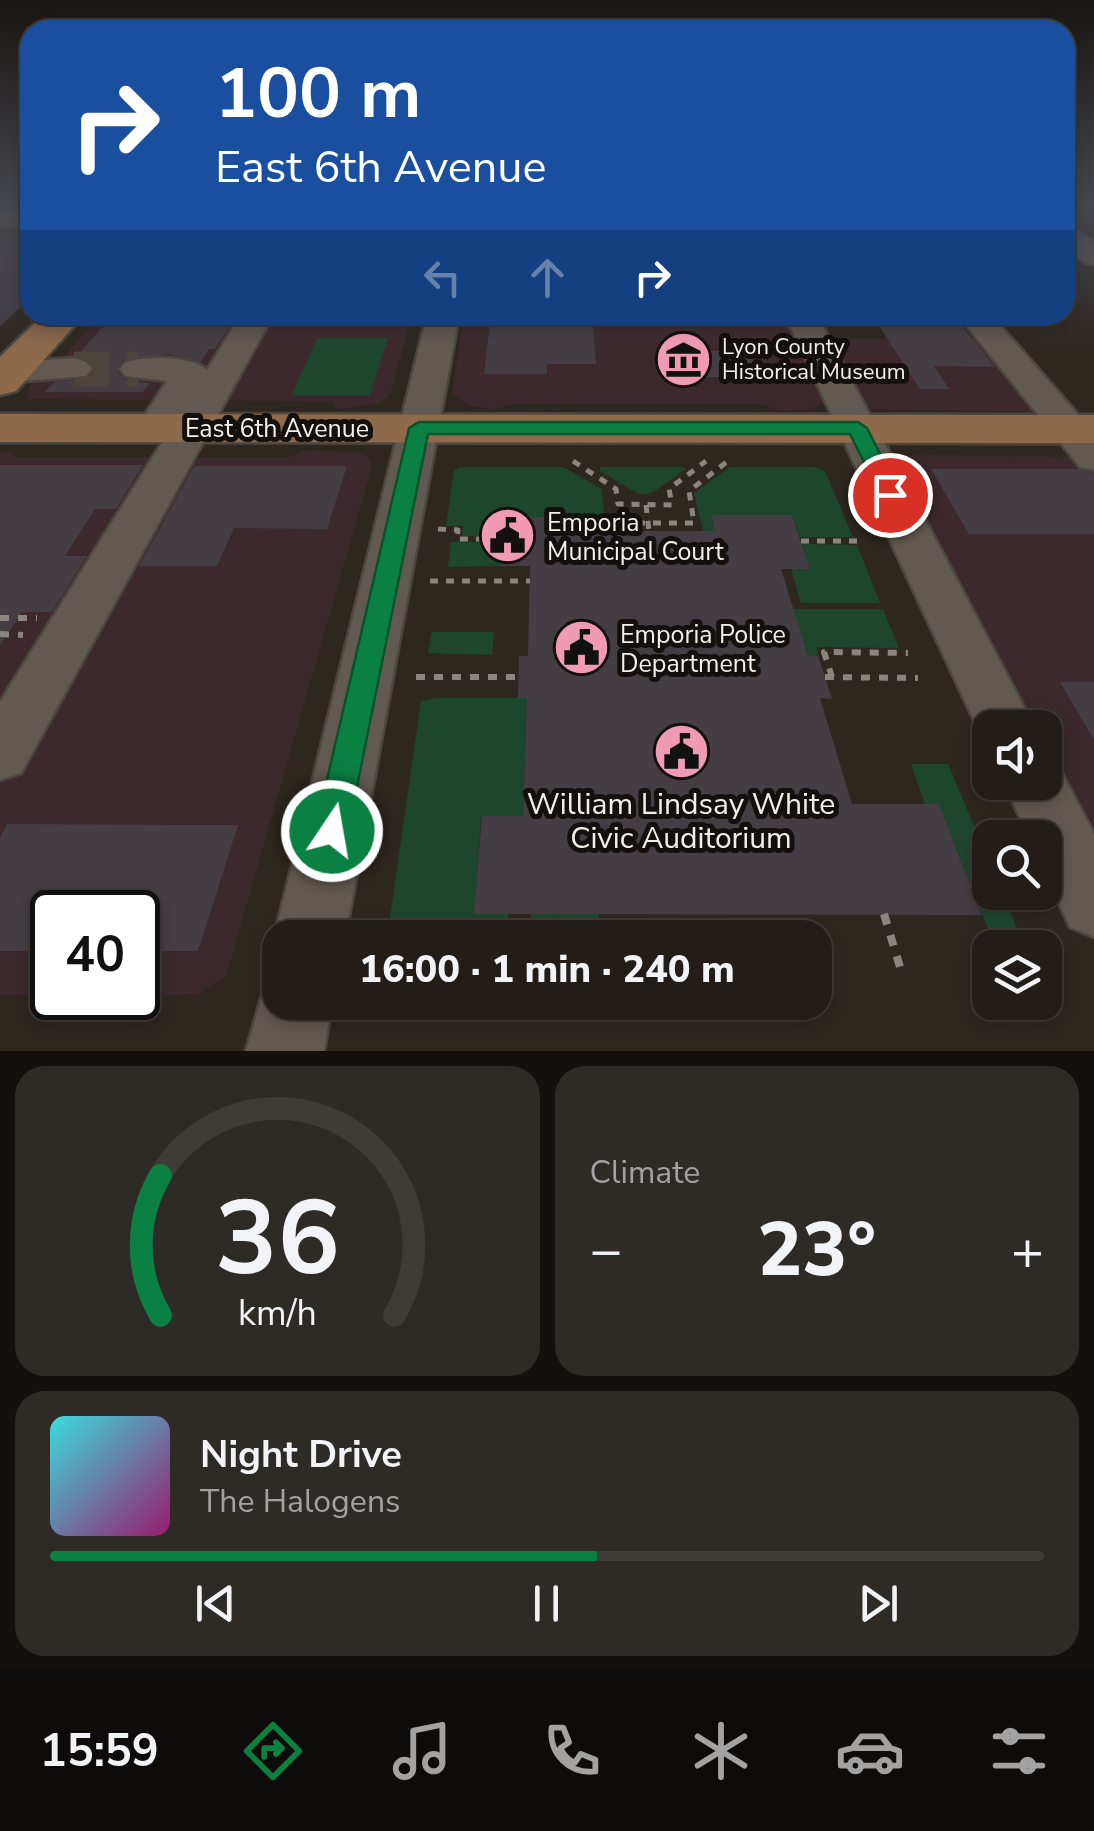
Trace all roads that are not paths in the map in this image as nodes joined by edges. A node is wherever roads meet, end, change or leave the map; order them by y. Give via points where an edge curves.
1 (55, 325) edge
2 (250, 325) edge
3 (441, 325) edge
4 (806, 325) edge
5 (983, 325) edge
6 (74, 369) tunnel mouth
7 (138, 369) tunnel mouth
8 (6, 377) edge
9 (0, 428) edge
10 (173, 428) junction
11 (419, 428) junction
12 (858, 428) junction
13 (1086, 438) edge
14 (997, 710) edge
15 (0, 754) edge
16 (1043, 800) edge
17 (1094, 904) edge
18 (313, 920) edge
19 (291, 1020) edge
20 (285, 1051) edge

1 - 8 main road
2 - 10 street
3 - 11 street
4 - 12 street
5 - 13 street
6 - 8 street
7 - 10 street via 190,372
9 - 10 main road, East 6th Avenue
10 - 11 main road, East 6th Avenue
10 - 15 street
11 - 12 main road, East 6th Avenue
11 - 18 street
12 - 13 main road, East 6th Avenue
12 - 14 street
16 - 17 street
19 - 20 street

